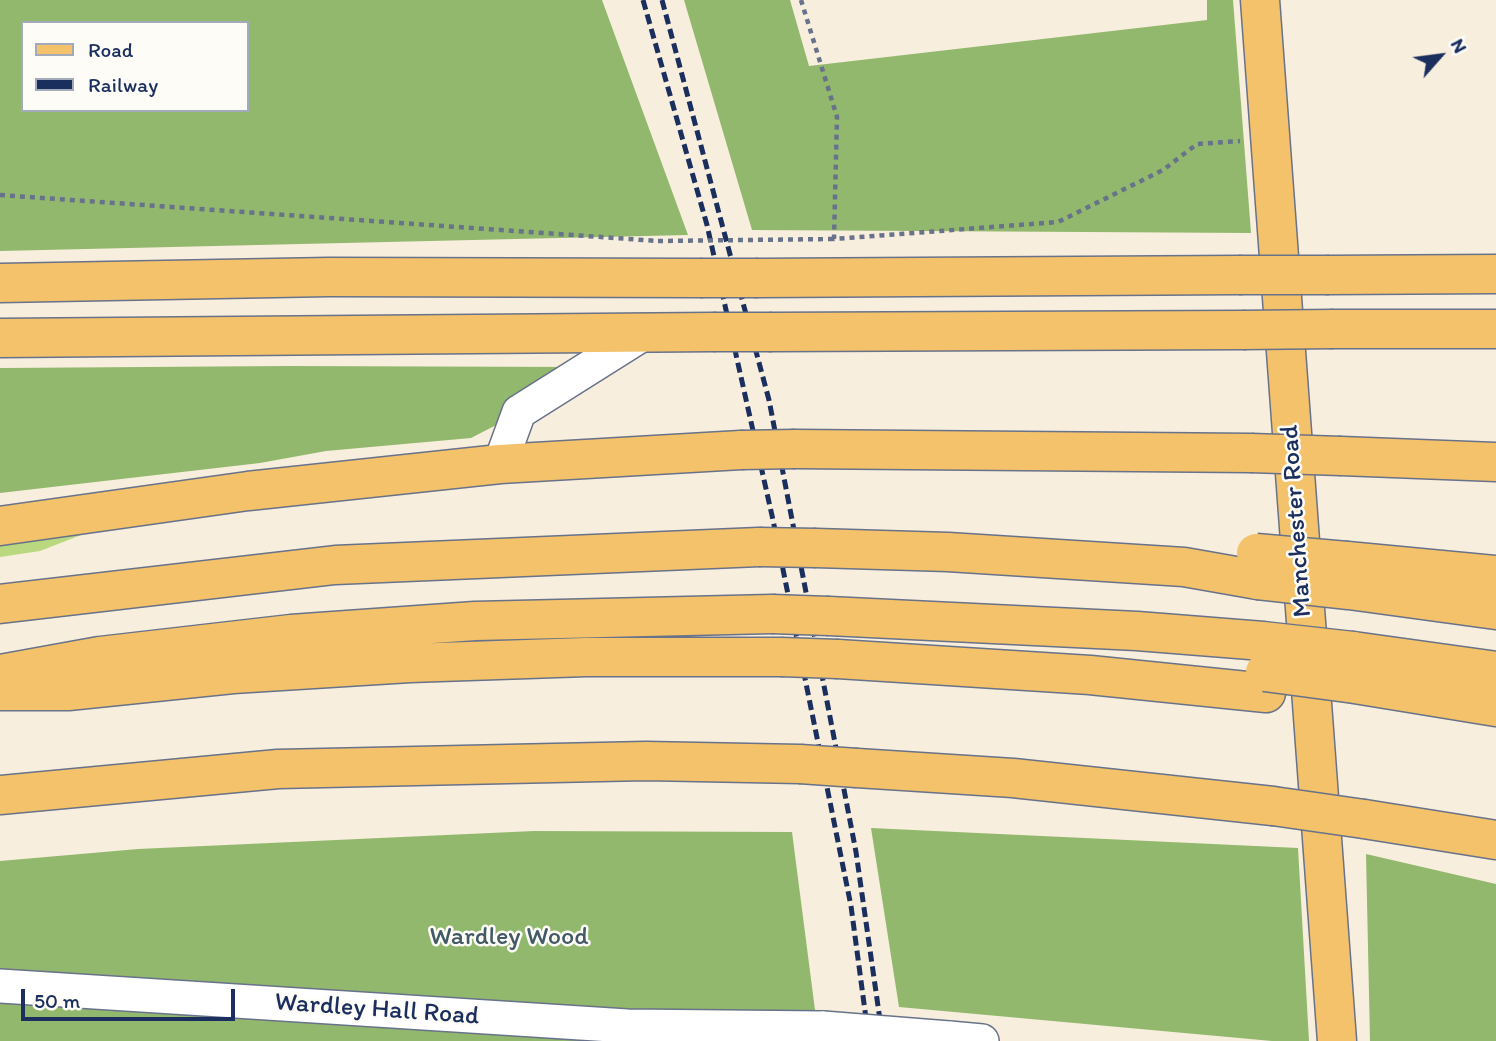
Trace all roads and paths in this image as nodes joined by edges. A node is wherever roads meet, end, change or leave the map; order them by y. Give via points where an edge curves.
1 (801, 0) edge
2 (1260, 0) edge
3 (1269, 139) junction
4 (0, 195) edge
5 (834, 239) junction
6 (1496, 274) edge
7 (0, 283) edge
8 (1496, 329) edge
9 (646, 332) junction
10 (0, 338) edge
11 (1496, 462) edge
12 (500, 464) junction
13 (0, 526) edge
14 (1348, 575) junction
15 (1496, 575) edge
16 (0, 604) edge
17 (1496, 610) edge
18 (1265, 668) junction
19 (1496, 671) edge
20 (0, 675) edge
21 (1355, 680) junction
22 (0, 691) edge
23 (1496, 707) edge
24 (1496, 727) edge
25 (0, 795) edge
26 (1496, 840) edge
27 (0, 986) edge
28 (625, 1034) edge
29 (982, 1041) edge
30 (1336, 1041) edge

1 - 5 path via 837,117
2 - 3 main road, Manchester Road
3 - 5 path via 1197,144 1163,170 1058,222
3 - 30 main road, Manchester Road
4 - 5 path, bridge via 658,241
6 - 7 main road, bridge via 330,277
8 - 9 main road, bridge
9 - 10 main road
9 - 12 lane via 519,412
11 - 12 main road, bridge via 1251,453 795,449
12 - 13 main road via 248,491
14 - 15 main road
14 - 16 main road, bridge via 1257,566 1184,567 948,552 759,547 335,565
14 - 17 main road
18 - 20 main road, bridge via 1016,625 772,614 475,621 304,633 100,656
18 - 21 main road, bridge
18 - 21 main road
18 - 22 main road, bridge via 1090,675 838,659 586,657 410,663 68,691
19 - 21 main road
21 - 23 main road
21 - 24 main road
25 - 26 main road, bridge via 278,769 646,761 800,764 1027,779 1273,806
27 - 28 lane, Wardley Hall Road
28 - 29 lane, Wardley Hall Road, bridge via 823,1028

